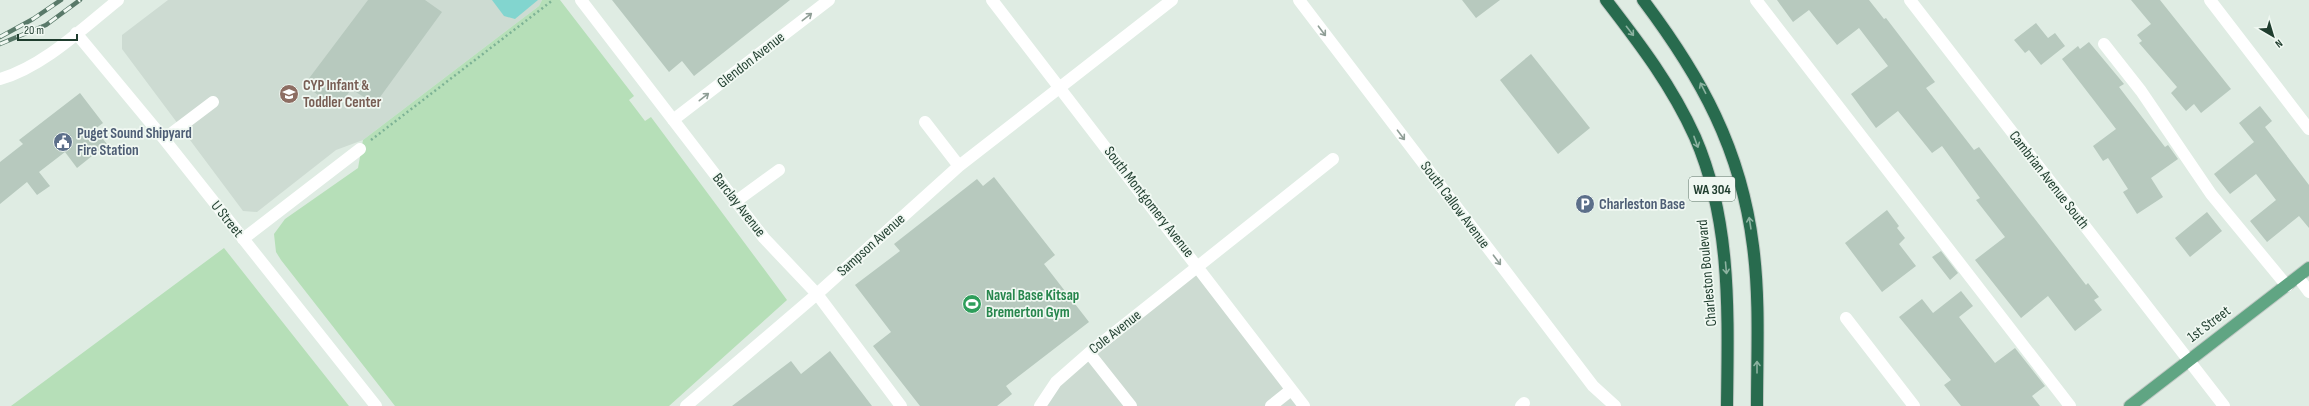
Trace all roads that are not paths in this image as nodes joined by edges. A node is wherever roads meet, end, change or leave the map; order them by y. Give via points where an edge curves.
1 (118, 0) edge
2 (581, 0) edge
3 (829, 0) edge
4 (992, 0) edge
5 (1172, 0) edge
6 (1299, 0) edge
7 (1606, 0) edge
8 (1644, 0) edge
9 (1756, 0) edge
10 (1910, 0) edge
11 (2210, 0) edge
12 (76, 33) junction
13 (2104, 44) dead end
14 (0, 79) edge
15 (1060, 88) junction
16 (213, 102) dead end
17 (673, 120) junction
18 (925, 122) dead end
19 (2309, 129) edge
20 (164, 139) junction
21 (360, 149) road end
22 (1333, 159) dead end
23 (959, 166) junction
24 (779, 170) dead end
25 (736, 202) junction
26 (243, 239) junction
27 (1199, 267) junction
28 (2309, 268) edge
29 (2298, 277) junction
30 (2287, 286) junction
31 (2309, 292) edge
32 (817, 294) junction
33 (1846, 318) dead end
34 (1089, 353) junction
35 (2188, 360) junction
36 (1291, 390) junction
37 (376, 406) edge
38 (686, 406) edge
39 (901, 406) edge
40 (1040, 406) edge
41 (1131, 406) edge
42 (1271, 406) edge
43 (1304, 406) edge
44 (1615, 406) edge
45 (1728, 406) edge
46 (1757, 406) edge
47 (1914, 406) edge
48 (2070, 406) edge
49 (2130, 406) edge
50 (2224, 406) edge

1 - 12 street
2 - 17 street, Barclay Avenue
17 -> 3 street, Glendon Avenue
4 - 15 street, South Montgomery Avenue
5 - 15 street, Sampson Avenue
6 -> 44 street, South Callow Avenue via 1545,325 1598,393
7 -> 45 highway, Charleston Boulevard / WA 304 via 1650,57 1673,94 1695,138 1712,191 1724,250 1728,297
46 -> 8 highway, WA 304 via 1757,296 1748,211 1722,127 1698,80
9 - 48 street
10 - 35 street, Cambrian Avenue South
11 - 19 street
12 - 14 street via 19,74
12 - 20 street, U Street
13 - 30 street via 2141,91 2211,194
15 - 23 street, Sampson Avenue
15 - 27 street, South Montgomery Avenue
16 - 20 street
17 - 25 street, Barclay Avenue
18 - 23 street
20 - 26 street, U Street
21 - 26 street
22 - 27 street, Cole Avenue
23 - 32 street, Sampson Avenue
24 - 25 street
25 - 32 street, Barclay Avenue via 764,238
26 - 37 street, U Street
27 - 34 street, Cole Avenue
27 - 36 street, South Montgomery Avenue
28 - 29 main road, 1st Street
29 - 30 main road, 1st Street
29 - 31 street
30 - 35 main road, 1st Street
32 - 38 street, Sampson Avenue
32 - 39 street, Barclay Avenue
33 - 47 street
34 - 40 street, Cole Avenue via 1056,382
34 - 41 street
35 - 49 main road, 1st Street
35 - 50 street, Cambrian Avenue South
36 - 42 street
36 - 43 street, South Montgomery Avenue

